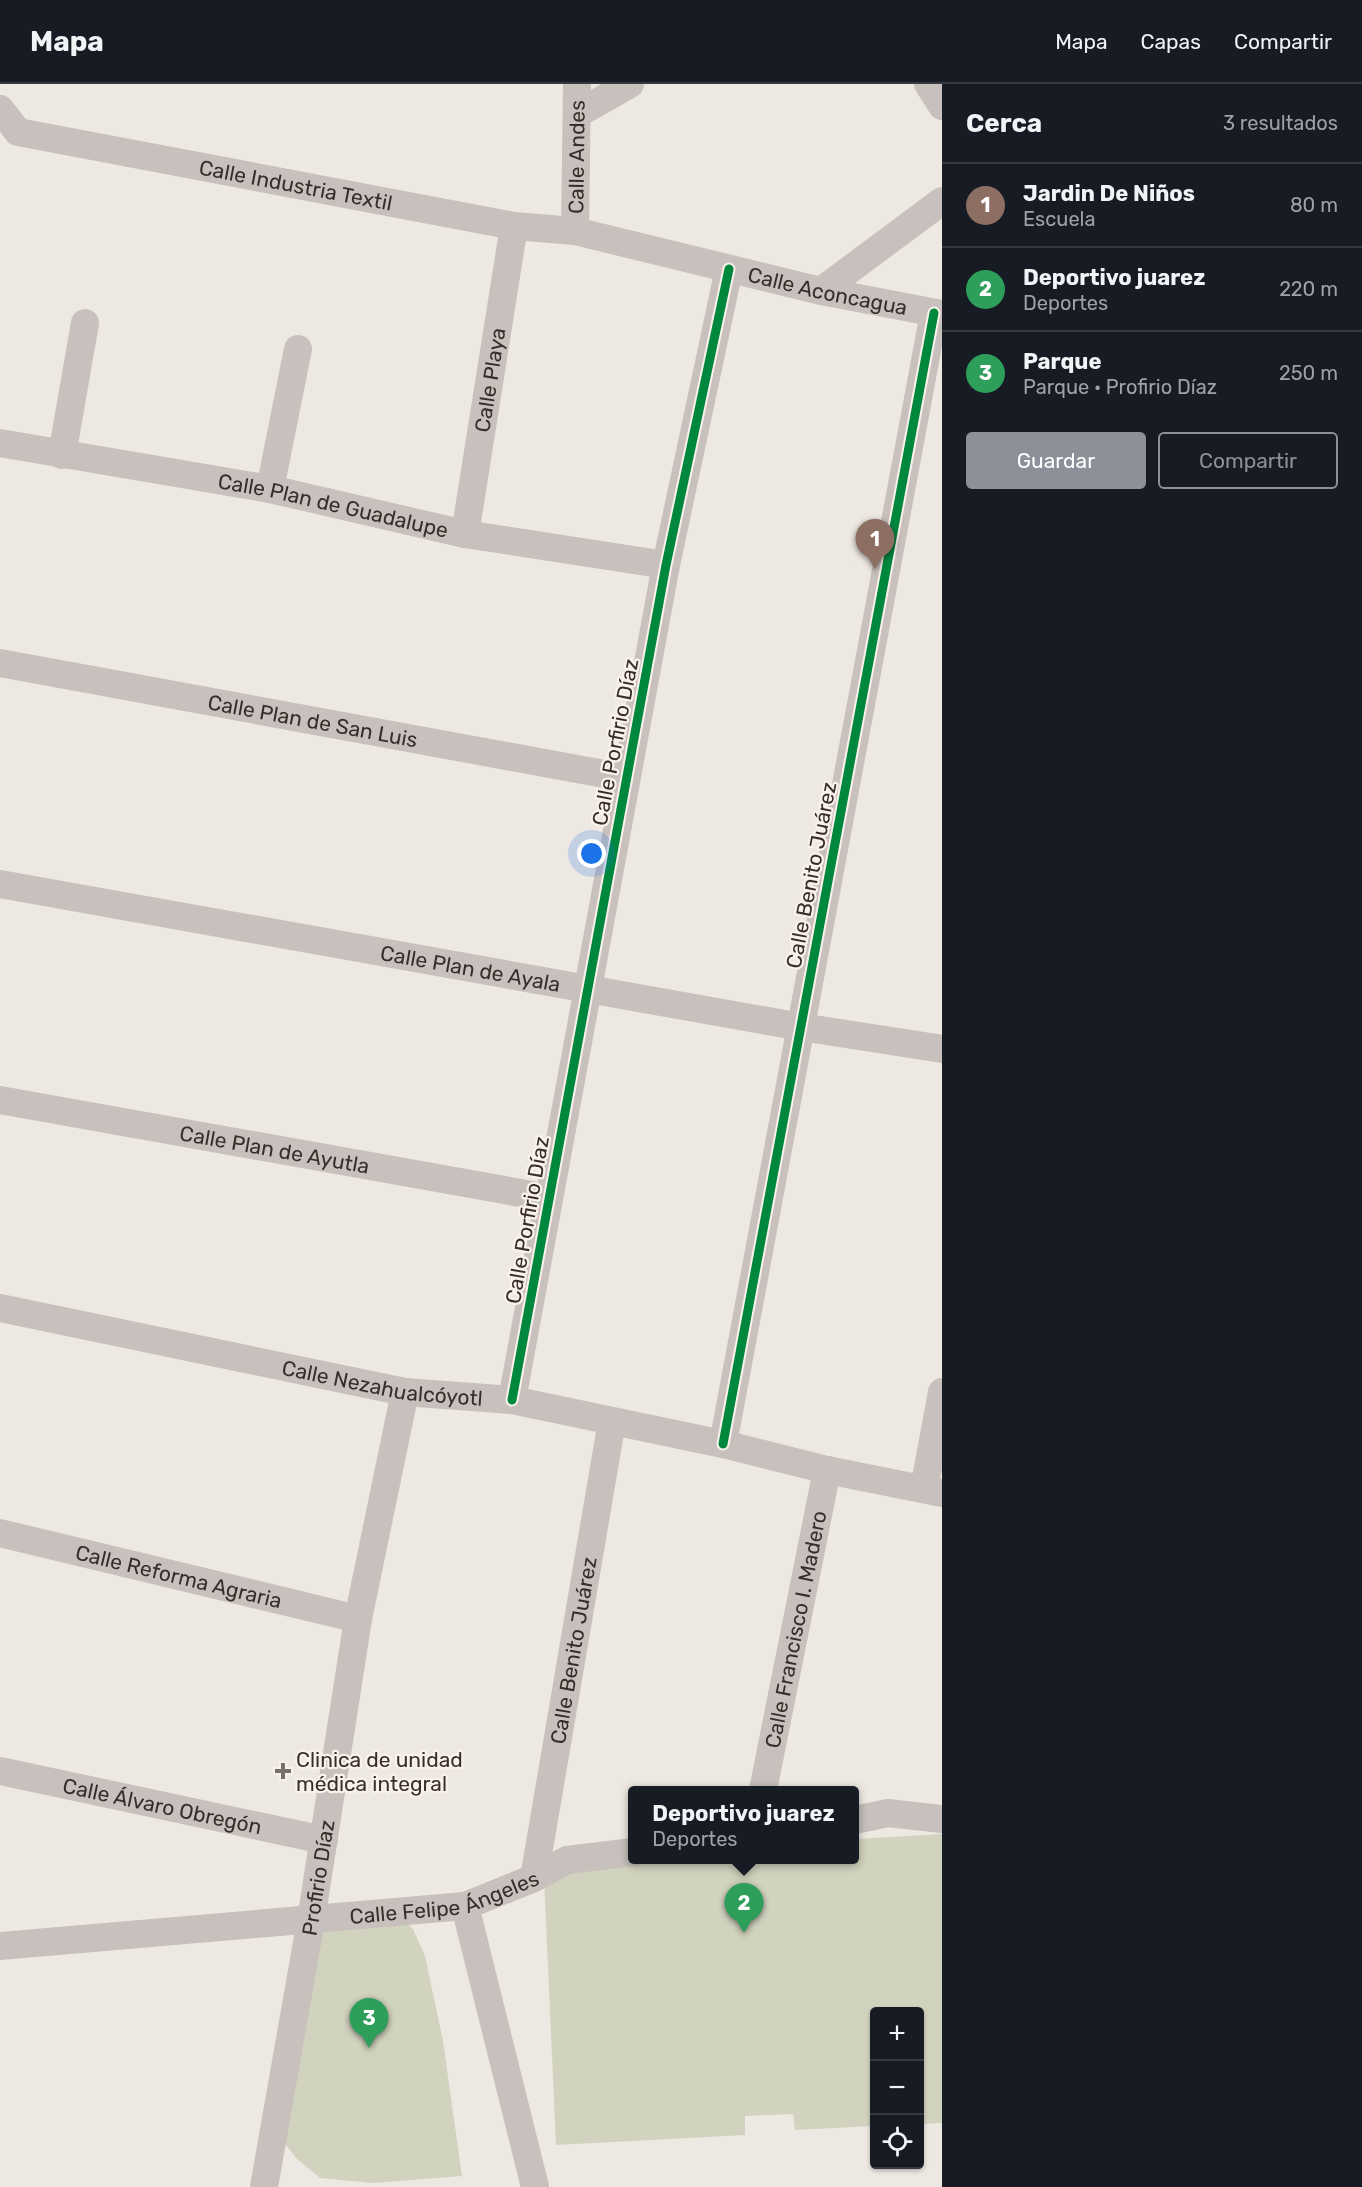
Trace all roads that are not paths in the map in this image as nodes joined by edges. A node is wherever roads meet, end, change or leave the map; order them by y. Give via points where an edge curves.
1 (577, 84) edge
2 (630, 84) edge
3 (928, 84) edge
4 (942, 106) edge
5 (0, 109) edge
6 (577, 114) junction
7 (942, 201) edge
8 (514, 226) junction
9 (574, 231) junction
10 (729, 269) junction
11 (821, 291) junction
12 (938, 314) edge
13 (86, 323) dead end
14 (298, 349) dead end
15 (0, 443) edge
16 (62, 455) junction
17 (270, 489) junction
18 (465, 534) junction
19 (666, 565) junction
20 (0, 663) edge
21 (626, 778) junction
22 (0, 884) edge
23 (588, 987) junction
24 (801, 1027) junction
25 (942, 1049) edge
26 (0, 1100) edge
27 (549, 1198) junction
28 (0, 1308) edge
29 (405, 1392) junction
30 (942, 1392) edge
31 (512, 1400) junction
32 (612, 1421) junction
33 (723, 1444) junction
34 (827, 1470) junction
35 (933, 1491) edge
36 (0, 1533) edge
37 (358, 1619) junction
38 (0, 1771) edge
39 (764, 1786) edge
40 (859, 1819) edge
41 (942, 1819) edge
42 (324, 1840) junction
43 (628, 1853) edge
44 (534, 1878) junction
45 (465, 1906) junction
46 (312, 1920) junction
47 (0, 1946) edge
48 (264, 2187) edge
49 (536, 2187) edge

1 - 6 street, Calle Andes
2 - 6 street
3 - 4 street
5 - 8 street, Calle Industria Textil via 18,132
6 - 9 street, Calle Andes
7 - 11 street
8 - 9 street, Calle Industria Textil
8 - 18 street, Calle Playa
9 - 10 street, Calle Aconcagua
10 - 11 street, Calle Aconcagua
10 - 19 street, Calle Porfirio Díaz
11 - 12 street, Calle Aconcagua
12 - 24 street, Calle Benito Juárez
13 - 16 street
14 - 17 street
15 - 16 street, Calle Plan de Guadalupe
16 - 17 street, Calle Plan de Guadalupe
17 - 18 street, Calle Plan de Guadalupe
18 - 19 street, Calle Plan de Guadalupe
19 - 21 street, Calle Porfirio Díaz
20 - 21 street, Calle Plan de San Luis
21 - 23 street, Calle Porfirio Díaz
22 - 23 street, Calle Plan de Ayala
23 - 24 street, Calle Plan de Ayala
23 - 27 street, Calle Porfirio Díaz
24 - 25 street, Calle Plan de Ayala
24 - 33 street, Calle Benito Juárez
26 - 27 street, Calle Plan de Ayutla
27 - 31 street, Calle Porfirio Díaz
28 - 29 street, Calle Nezahualcóyotl
29 - 31 street, Calle Nezahualcóyotl
29 - 37 street, Profirio Díaz
30 - 35 street
31 - 32 street, Calle Nezahualcóyotl
32 - 33 street, Calle Nezahualcóyotl
32 - 44 street, Calle Benito Juárez
33 - 34 street, Calle Nezahualcóyotl
34 - 35 street, Calle Nezahualcóyotl
34 - 39 street, Calle Francisco I. Madero
36 - 37 street, Calle Reforma Agraria
37 - 42 street, Profirio Díaz
38 - 42 street, Calle Álvaro Obregón
40 - 41 street via 888,1813
42 - 46 street, Profirio Díaz
43 - 44 street, Calle Felipe Ángeles via 567,1860
44 - 45 street, Calle Felipe Ángeles
45 - 46 street, Calle Felipe Ángeles
45 - 49 street
46 - 47 street, Calle Felipe Ángeles
46 - 48 street, Profirio Díaz

